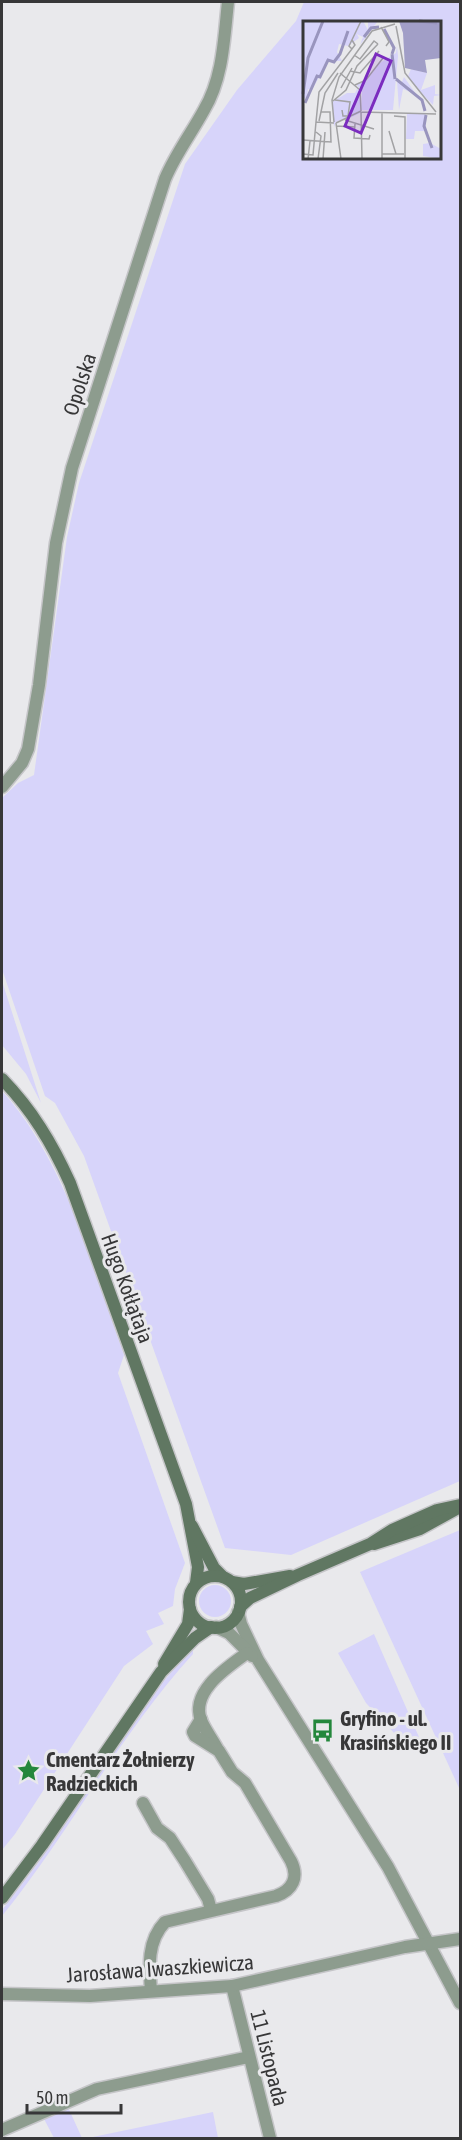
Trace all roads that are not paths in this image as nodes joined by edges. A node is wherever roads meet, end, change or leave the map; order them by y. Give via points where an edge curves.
1 (228, 2) edge
2 (2, 787) edge
3 (2, 1079) edge
4 (460, 1505) edge
5 (192, 1525) junction
6 (298, 1575) junction
7 (227, 1579) junction
8 (196, 1583) junction
9 (239, 1609) junction
10 (190, 1610) junction
11 (213, 1627) junction
12 (253, 1657) junction
13 (161, 1672) junction
14 (143, 1803) dead end
15 (2, 1898) edge
16 (211, 1910) junction
17 (460, 1939) edge
18 (429, 1942) junction
19 (232, 1986) junction
20 (151, 1991) junction
21 (2, 1994) edge
22 (460, 2003) edge
23 (249, 2057) junction
24 (2, 2130) edge
25 (270, 2139) edge

1 - 2 street, Opolska via 221,65 213,92 165,179 72,468 56,543 28,749
3 - 5 main road, Hugo Kołłątaja via 25,1102 70,1183
4 - 6 main road via 420,1529 370,1544
5 - 7 main road, Hugo Kołłątaja via 213,1568
5 - 8 main road, Hugo Kołłątaja
6 - 7 main road via 240,1585
6 - 9 main road via 250,1598
7 - 8 main road via 208,1577
7 - 9 main road via 239,1593
8 - 10 main road via 190,1596
9 - 11 main road via 230,1622
9 - 12 street via 240,1624
10 - 11 main road via 199,1622
10 - 13 main road via 188,1624
11 - 12 street via 229,1634
11 - 13 main road via 195,1638
12 - 16 street via 205,1691 199,1707 201,1719 193,1732 219,1751 259,1807 295,1869 295,1877 291,1887 276,1896
12 - 18 street via 369,1836
13 - 15 main road
14 - 16 street via 157,1828 170,1838 185,1861
16 - 20 street via 173,1918 157,1930 150,1952
17 - 18 street, Jarosława Iwaszkiewicza
18 - 19 street, Jarosława Iwaszkiewicza
18 - 22 street
19 - 20 street, Jarosława Iwaszkiewicza
19 - 23 street, 11 Listopada
20 - 21 street, Jarosława Iwaszkiewicza via 90,1996
23 - 24 street via 97,2089
23 - 25 street, 11 Listopada

